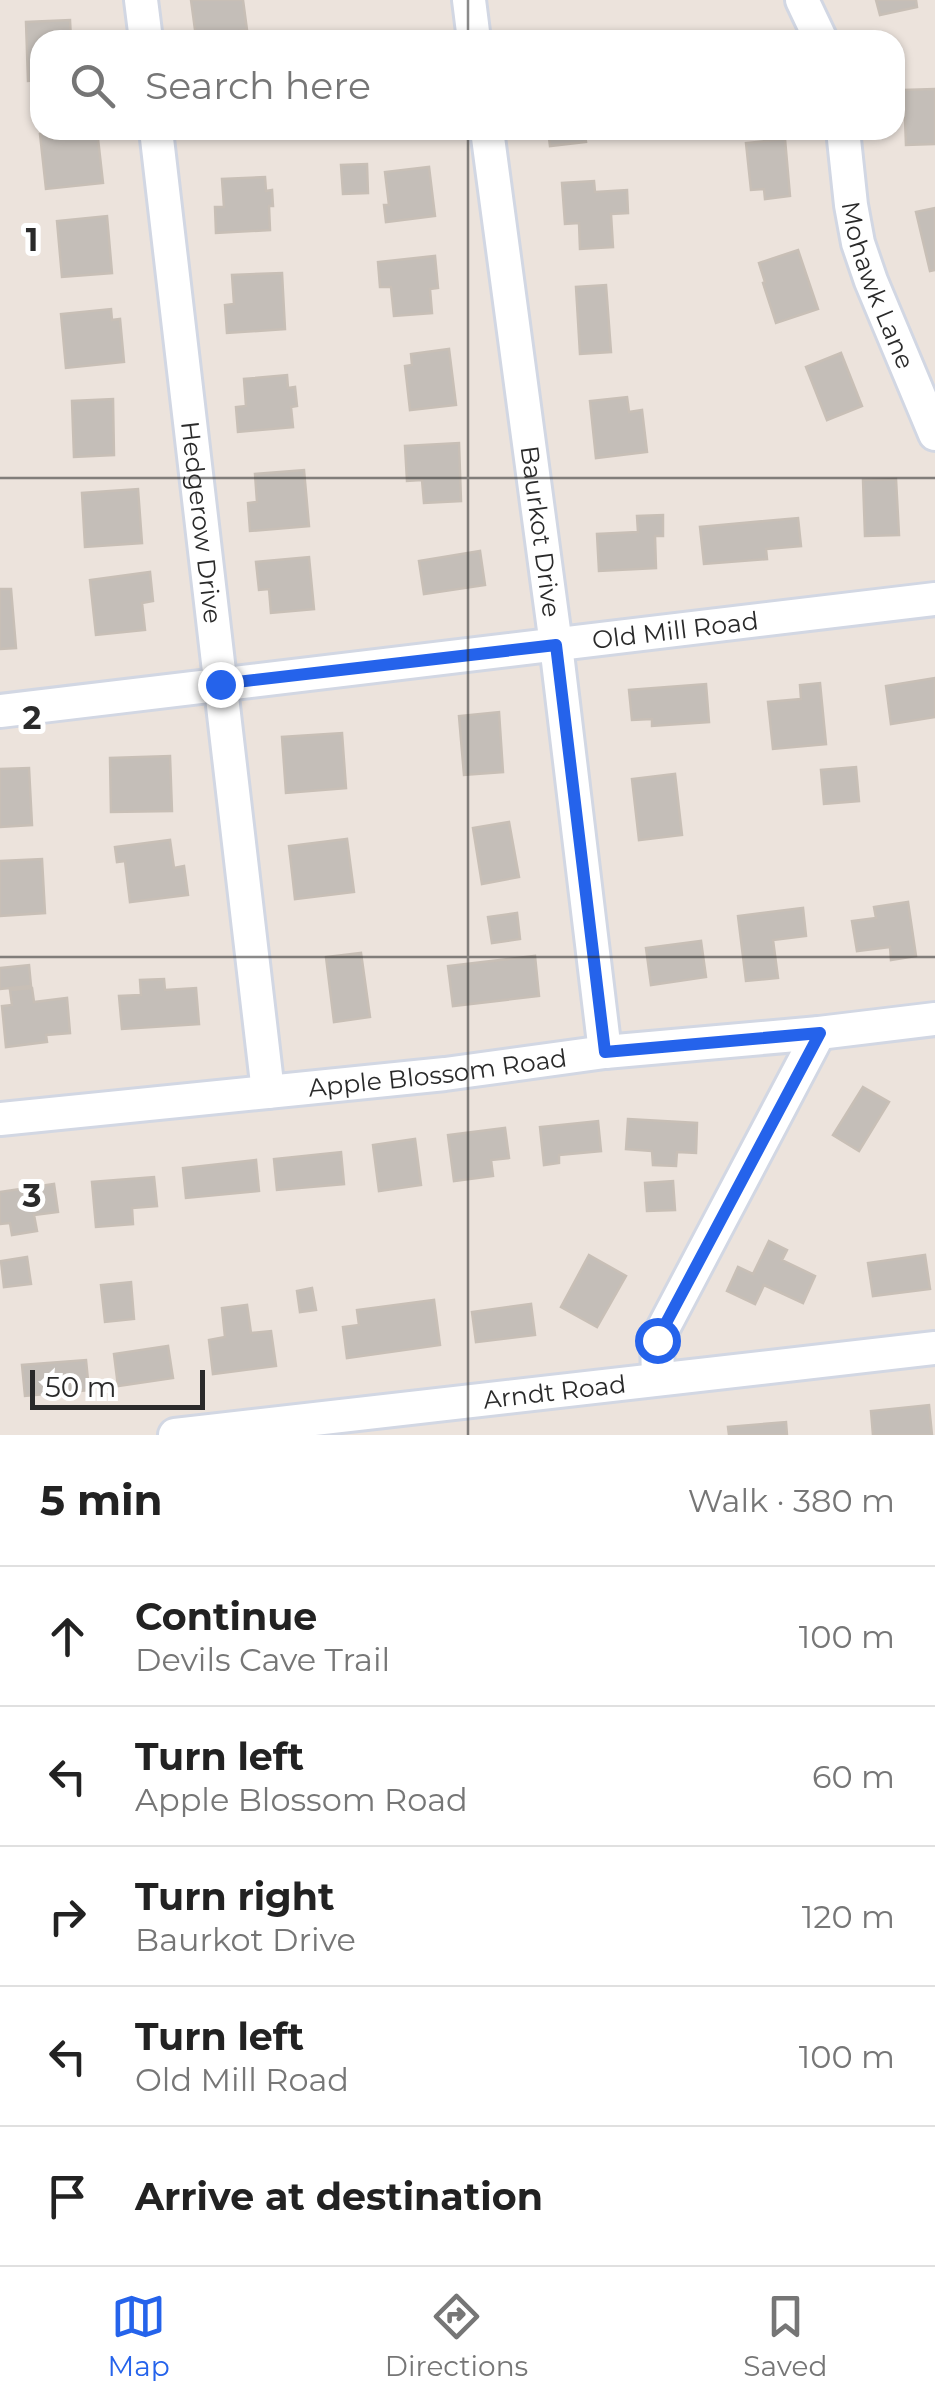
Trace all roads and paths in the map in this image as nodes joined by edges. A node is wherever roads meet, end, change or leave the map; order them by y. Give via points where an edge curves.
1 (141, 0) edge
2 (469, 0) edge
3 (802, 0) edge
4 (145, 30) edge
5 (473, 30) edge
6 (817, 30) edge
7 (157, 140) edge
8 (487, 140) edge
9 (844, 140) edge
10 (935, 434) edge
11 (935, 599) edge
12 (556, 645) junction
13 (220, 684) junction
14 (0, 712) edge
15 (935, 1019) edge
16 (820, 1033) junction
17 (605, 1052) junction
18 (268, 1092) junction
19 (0, 1119) edge
20 (935, 1348) edge
21 (658, 1378) junction
22 (174, 1435) edge

1 - 4 street
2 - 5 street
3 - 6 street
7 - 13 street, Hedgerow Drive
8 - 12 street, Baurkot Drive
9 - 10 street, Mohawk Lane via 858,243
11 - 12 street, Old Mill Road
12 - 13 street, Old Mill Road
12 - 17 street, Baurkot Drive
13 - 14 street, Old Mill Road
13 - 18 street, Hedgerow Drive
15 - 16 street, Apple Blossom Road
16 - 17 street, Apple Blossom Road
16 - 21 street via 657,1340
17 - 18 street, Apple Blossom Road
18 - 19 street, Apple Blossom Road
20 - 21 street, Arndt Road
21 - 22 street, Arndt Road

